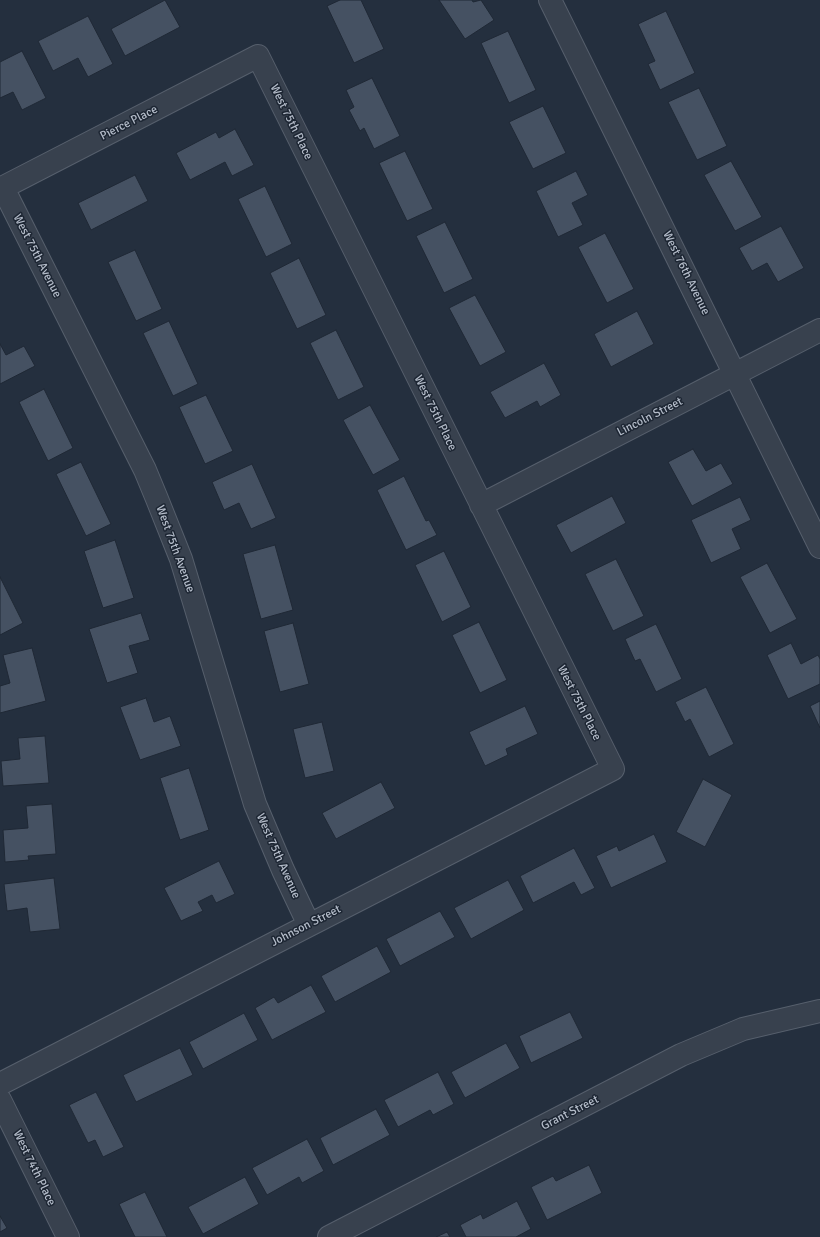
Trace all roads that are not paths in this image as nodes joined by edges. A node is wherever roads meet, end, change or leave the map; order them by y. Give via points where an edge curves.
1 (550, 0) edge
2 (258, 56) joint
3 (2, 188) edge
4 (820, 330) edge
5 (735, 373) junction
6 (480, 505) junction
7 (820, 547) edge
8 (613, 769) joint
9 (309, 925) junction
10 (820, 1011) edge
11 (0, 1084) edge
12 (0, 1100) edge
13 (68, 1237) edge
14 (329, 1237) edge

1 - 5 street, West 76th Avenue
2 - 3 street, Pierce Place
2 - 6 street, West 75th Place
3 - 9 street, West 75th Avenue via 158,499 181,559 255,804
4 - 5 street, Lincoln Street
5 - 6 street, Lincoln Street
5 - 7 street, West 76th Avenue
6 - 8 street, West 75th Place
8 - 9 street, Johnson Street
9 - 11 street, Johnson Street
10 - 14 street, Grant Street via 743,1029 681,1055
12 - 13 street, West 74th Place

